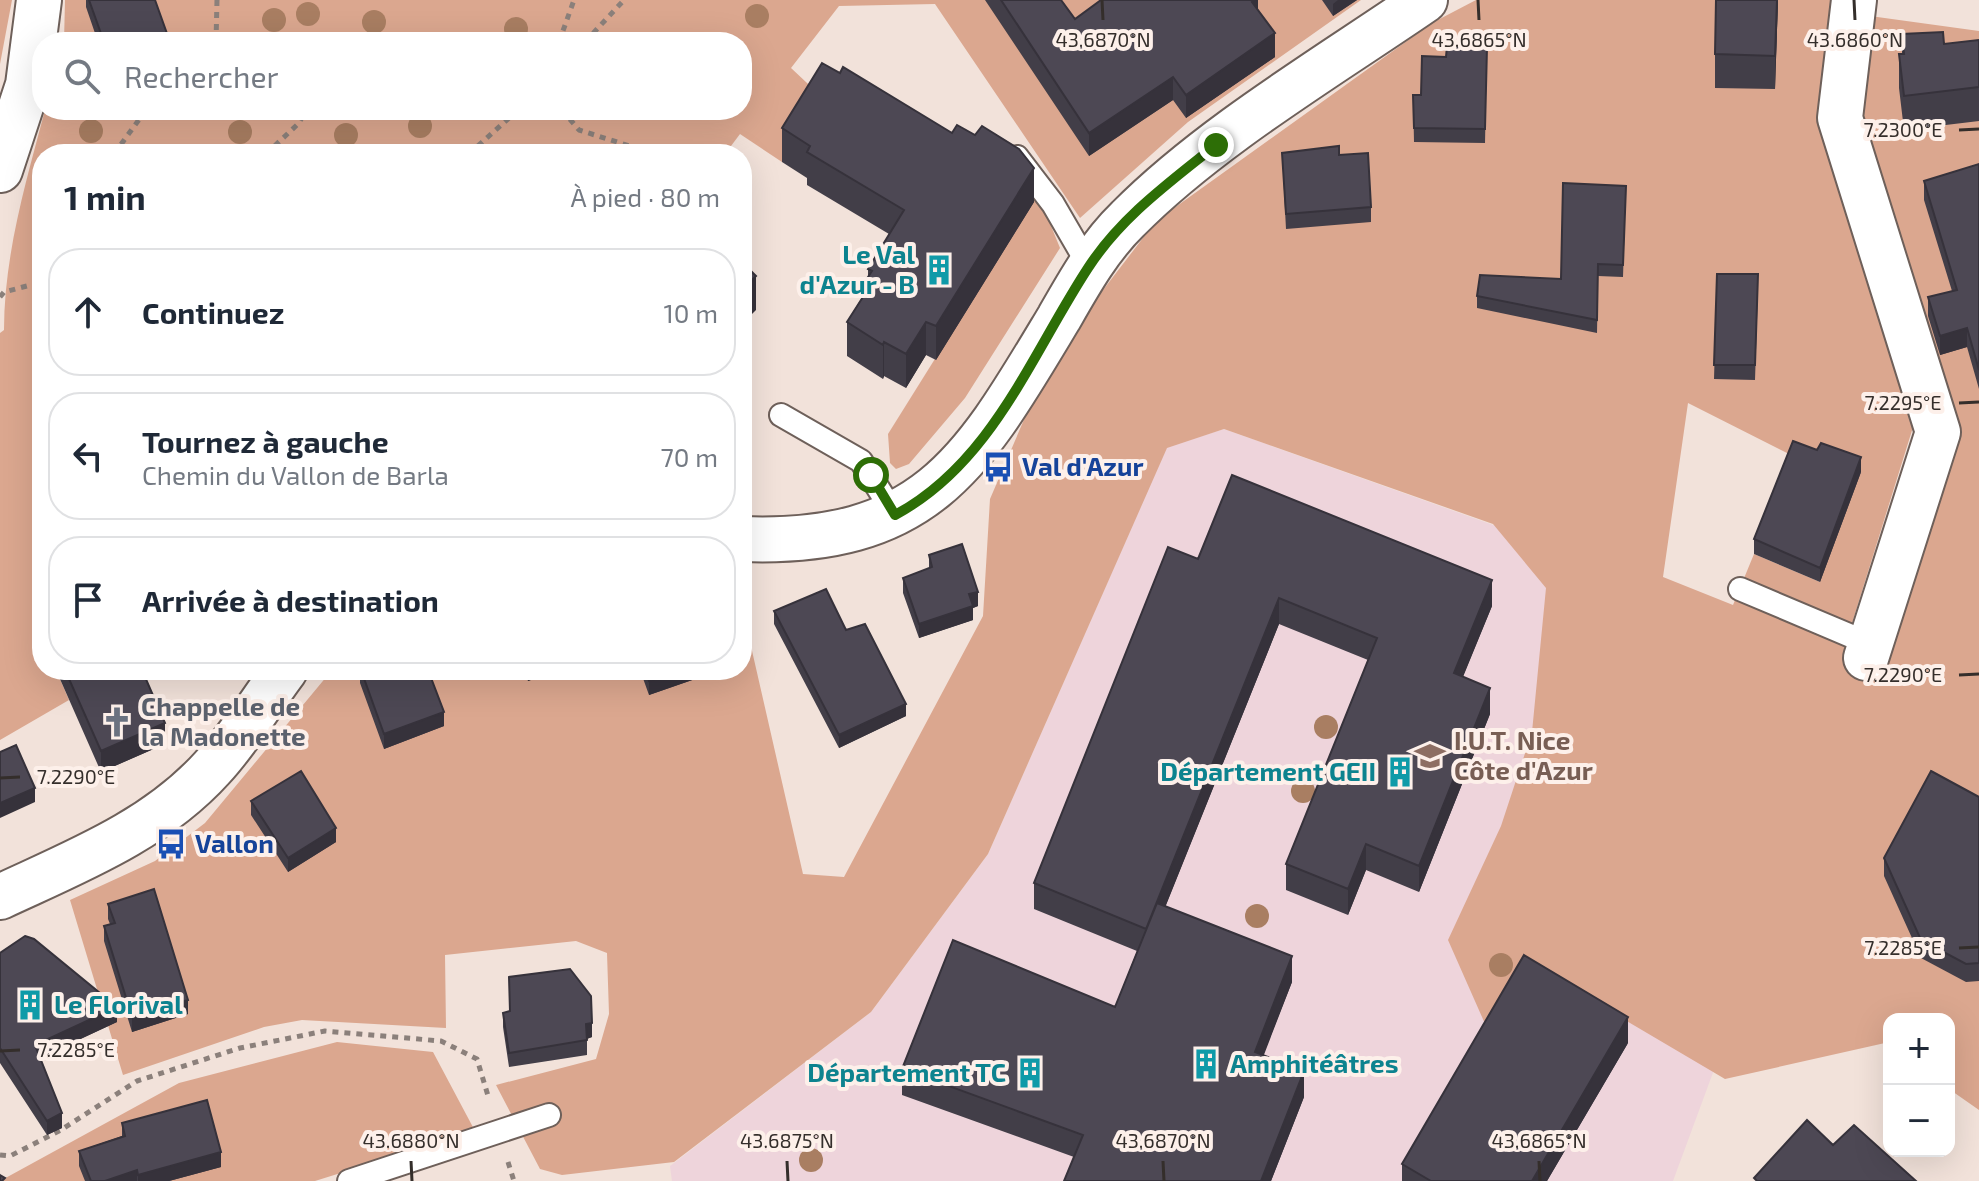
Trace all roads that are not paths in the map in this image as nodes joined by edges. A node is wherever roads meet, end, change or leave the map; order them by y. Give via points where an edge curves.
1 (39, 0) edge
2 (1425, 0) edge
3 (1854, 0) edge
4 (35, 32) edge
5 (32, 54) edge
6 (1014, 153) edge
7 (0, 170) edge
8 (1089, 266) junction
9 (781, 415) dead end
10 (895, 515) junction
11 (752, 540) edge
12 (1740, 589) dead end
13 (1868, 651) joint
14 (278, 680) edge
15 (0, 897) edge
16 (549, 1115) dead end
17 (349, 1181) edge

1 - 4 street
2 - 8 street via 1216,145 1126,220
3 - 13 street via 1840,118 1938,432
5 - 7 street via 28,85
6 - 8 lane via 1053,204
8 - 10 street via 995,424 943,484
9 - 10 lane via 861,461
10 - 11 street via 825,536
12 - 13 lane
14 - 15 street via 213,768 177,801 109,846
16 - 17 lane

